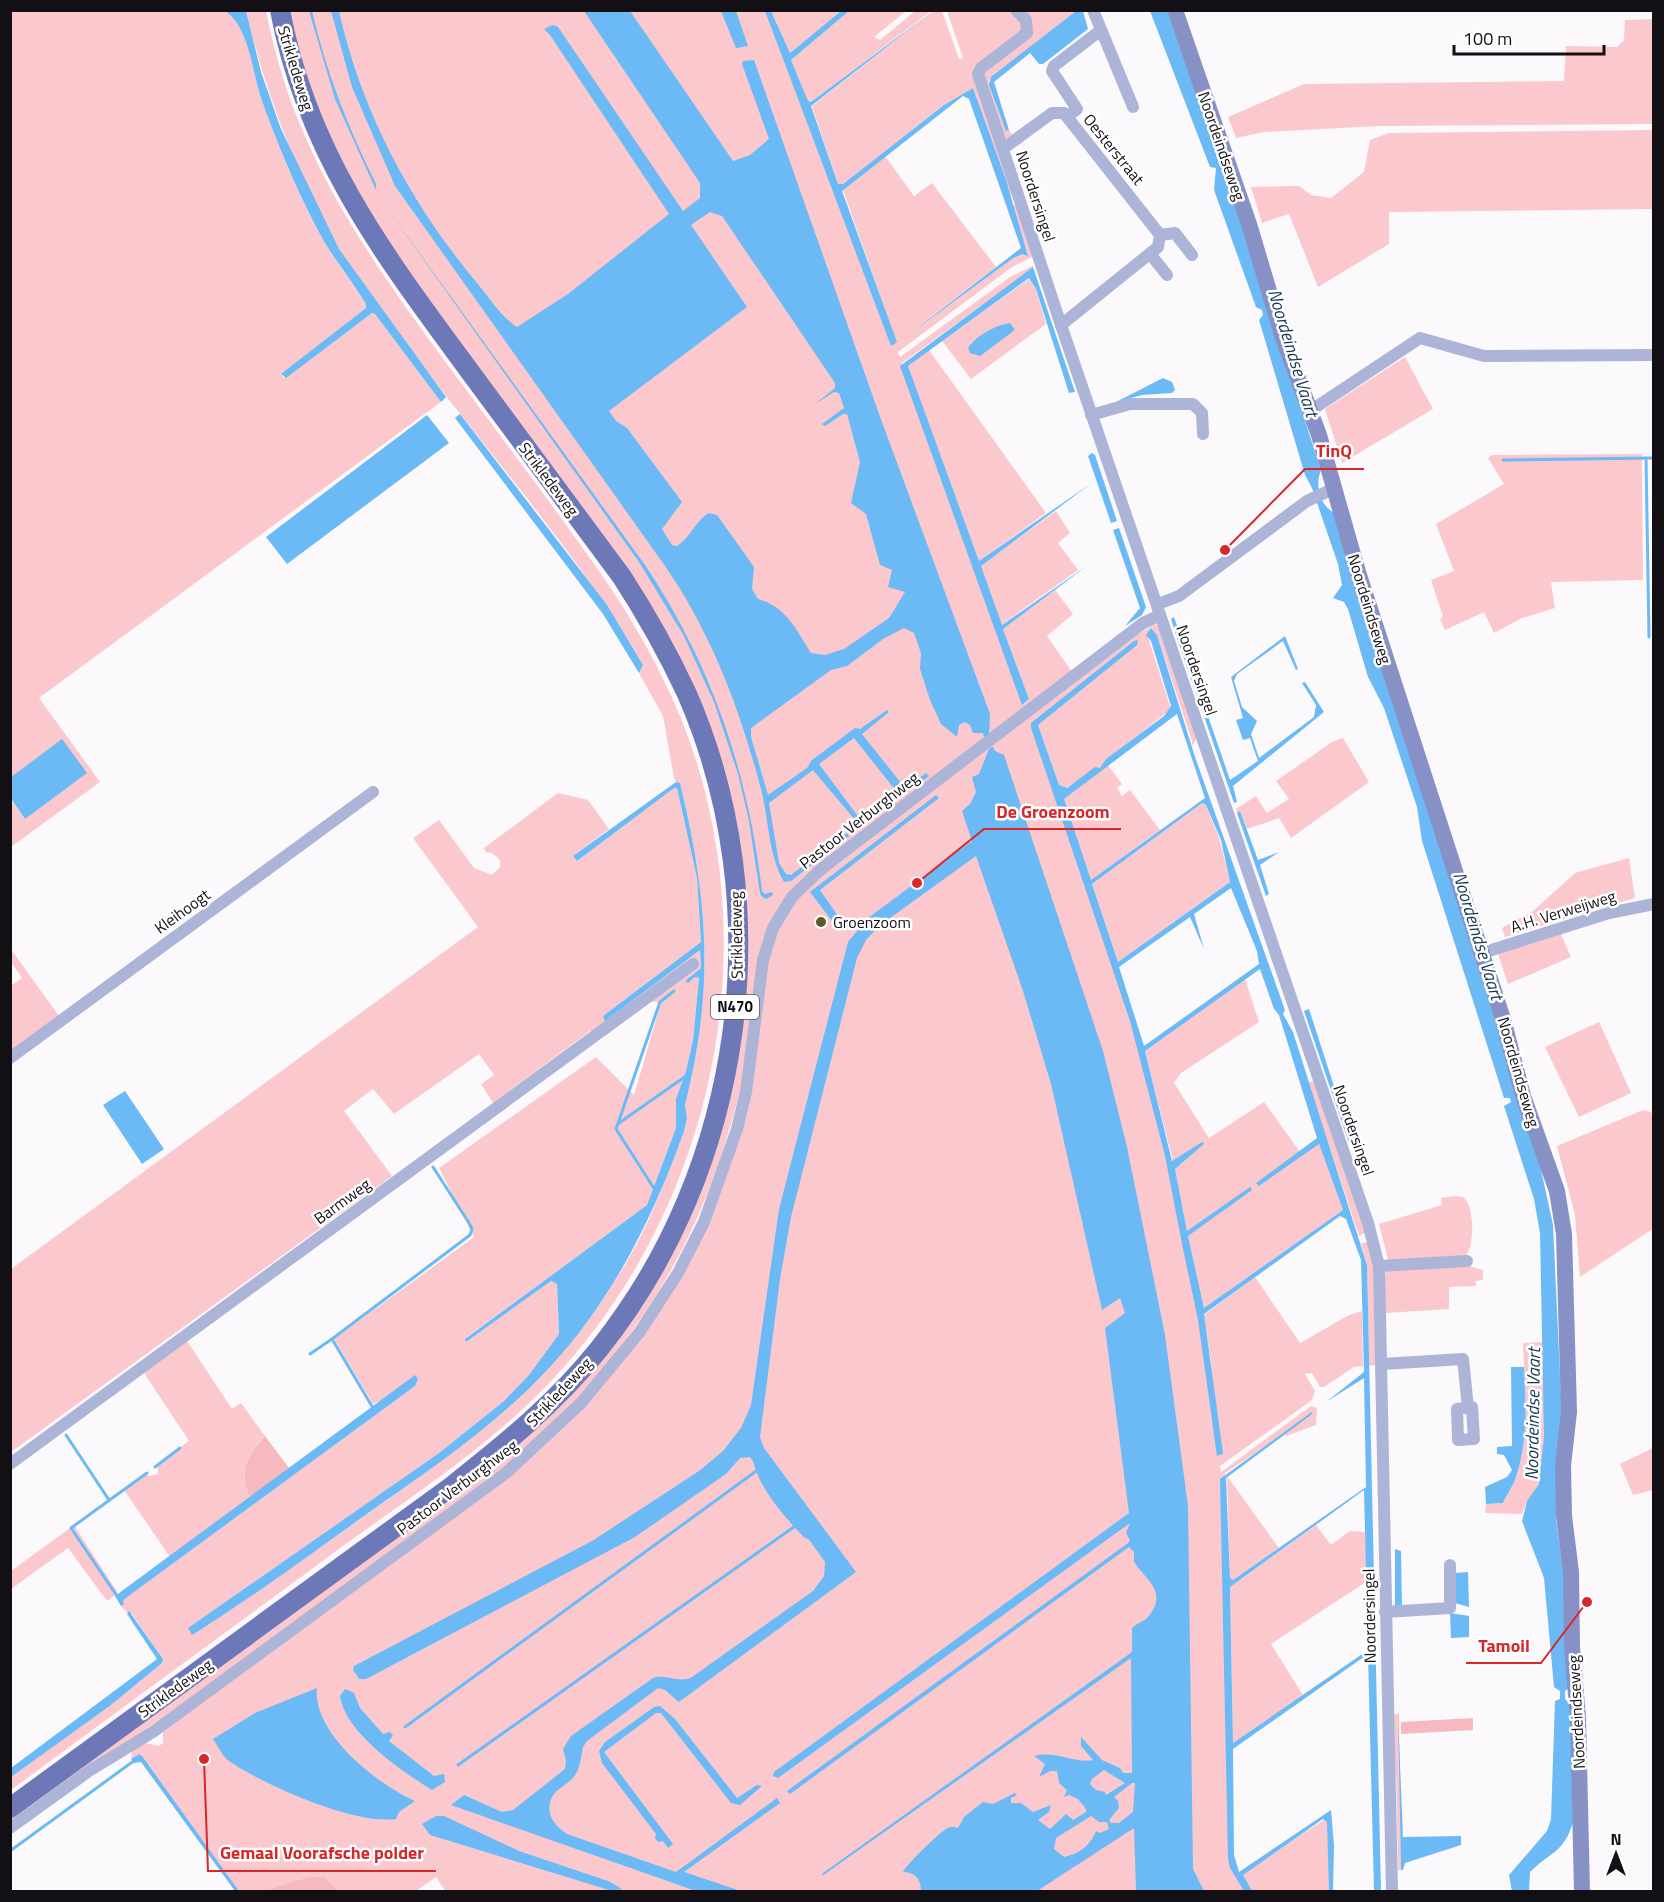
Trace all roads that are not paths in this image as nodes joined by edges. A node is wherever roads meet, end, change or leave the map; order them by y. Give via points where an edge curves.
1 (269, 10) edge
2 (280, 10) edge
3 (1016, 10) edge
4 (1093, 10) edge
5 (1175, 10) edge
6 (1101, 30) junction
7 (1133, 107) dead end
8 (1067, 117) junction
9 (1004, 148) junction
10 (1160, 235) junction
11 (1150, 254) junction
12 (1192, 255) dead end
13 (1167, 275) dead end
14 (1060, 325) junction
15 (1653, 355) edge
16 (1314, 408) junction
17 (1091, 415) junction
18 (1203, 434) dead end
19 (1323, 493) junction
20 (1159, 610) junction
21 (373, 792) dead end
22 (1653, 904) edge
23 (1482, 952) junction
24 (693, 964) dead end
25 (10, 1058) edge
26 (1467, 1261) dead end
27 (1379, 1266) junction
28 (1382, 1364) junction
29 (1468, 1408) dead end
30 (10, 1464) edge
31 (1450, 1565) dead end
32 (1385, 1612) junction
33 (10, 1794) edge
34 (10, 1808) edge
35 (10, 1828) edge
36 (1392, 1892) edge
37 (1582, 1892) edge

1 - 33 main road, Strikledeweg / N470 via 285,77 305,132 354,227 395,289 611,582 652,648 677,700 696,754 719,851 726,910 723,1022 704,1119 665,1221 622,1298 567,1370 513,1425 485,1447
2 - 34 main road, Strikledeweg / N470 via 315,127 363,222 622,577 687,694 713,771 731,850 738,911 734,1025 715,1122 675,1226 630,1306 573,1380 520,1433 452,1486
3 - 9 street, Noordersingel via 1026,20 1027,33 978,74
4 - 6 street
5 - 16 street, Noordeindseweg via 1249,224 1283,338
6 - 7 street
6 - 8 street via 1054,66 1052,72 1077,109
8 - 9 street, Oesterstraat via 1060,111 1052,113
8 - 10 street, Oesterstraat
9 - 14 street, Noordersingel
10 - 11 street via 1160,244
10 - 12 street, Oesterstraat via 1175,233
11 - 13 street
11 - 14 street
14 - 17 street, Noordersingel
15 - 16 street via 1484,356 1420,338
16 - 19 street, Noordeindseweg
17 - 18 street via 1130,404 1193,404 1202,413
17 - 20 street, Noordersingel
19 - 20 street, Pastoor Verburghweg
19 - 23 street, Noordeindseweg via 1365,594
20 - 27 street, Noordersingel via 1368,1223
20 - 35 street, Pastoor Verburghweg via 880,823 806,881 792,897 774,928 763,960 746,1092 704,1222 678,1273 639,1333 581,1403 497,1480 153,1732 89,1771
21 - 25 street, Kleihoogt
22 - 23 street, A.H. Verweijweg via 1609,913
23 - 37 street, Noordeindseweg via 1520,1086 1557,1191 1564,1234 1569,1412 1563,1465 1564,1516 1578,1718
24 - 30 street, Barmweg
26 - 27 street
27 - 28 street, Noordersingel
28 - 29 street via 1463,1359
28 - 32 street, Noordersingel
31 - 32 street via 1450,1608
32 - 36 street, Noordersingel

